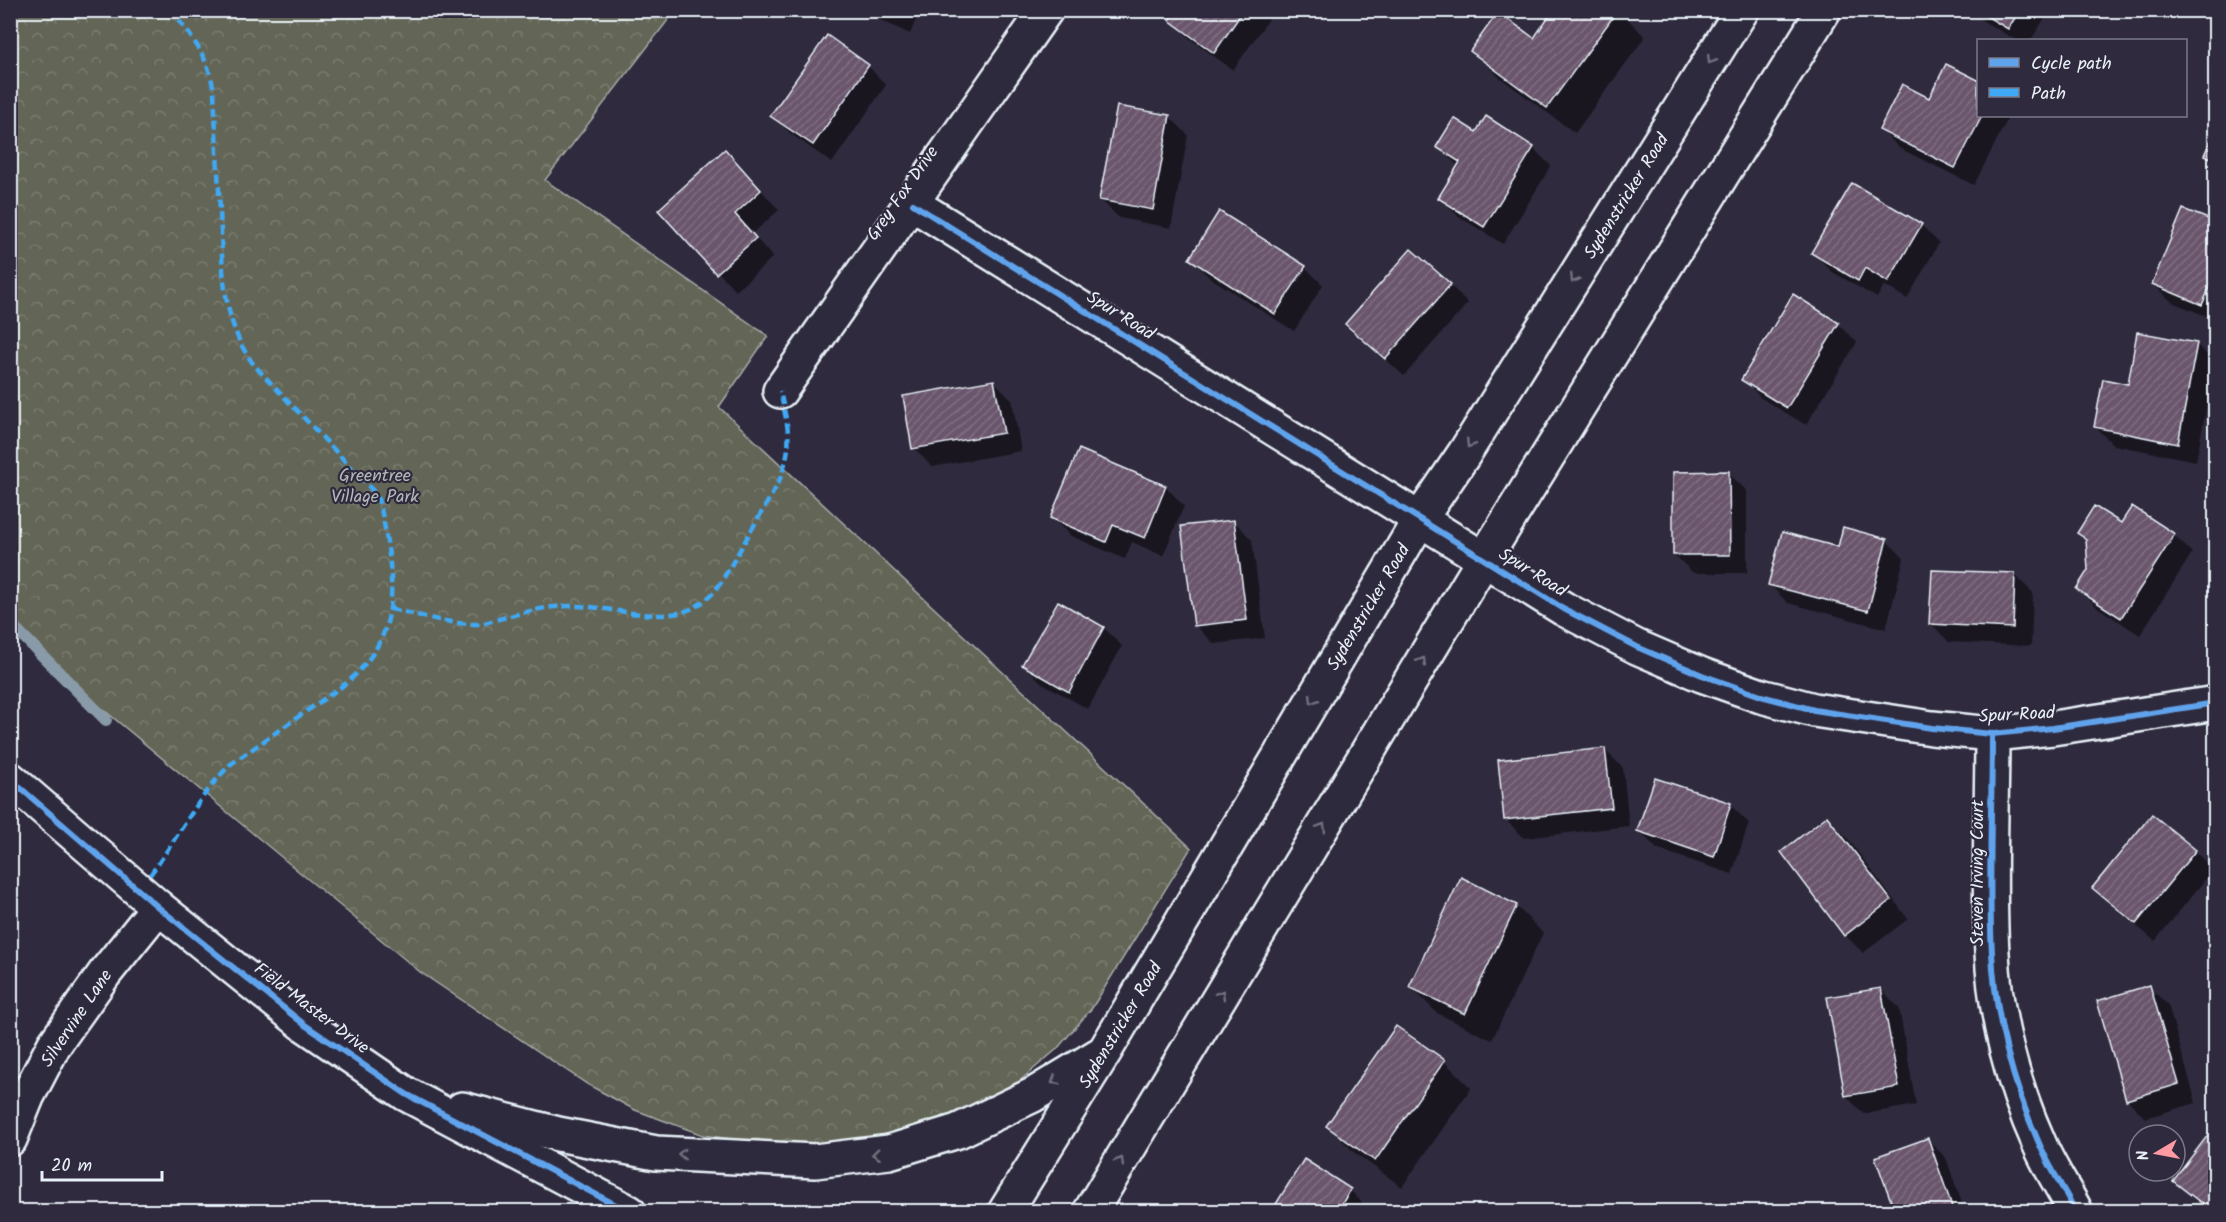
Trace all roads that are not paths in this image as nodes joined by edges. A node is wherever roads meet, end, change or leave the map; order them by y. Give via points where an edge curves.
1 (1046, 10) edge
2 (1742, 10) edge
3 (1824, 10) edge
4 (913, 204) junction
5 (780, 391) dead end
6 (1420, 519) junction
7 (1484, 559) junction
8 (2216, 703) edge
9 (1992, 734) junction
10 (10, 779) edge
11 (158, 907) junction
12 (1105, 1050) junction
13 (406, 1094) junction
14 (10, 1139) edge
15 (629, 1212) edge
16 (1005, 1212) edge
17 (1090, 1212) edge
18 (2076, 1212) edge

1 - 4 main road, Grey Fox Drive
2 -> 6 main road, Sydenstricker Road
3 - 7 main road
4 - 5 main road, Grey Fox Drive
4 - 6 main road, Spur Road
6 - 7 main road, Spur Road
6 -> 12 main road, Sydenstricker Road
7 - 9 main road, Spur Road via 1564,609 1637,647 1761,696 1814,710
17 -> 7 main road
8 - 9 main road, Spur Road
9 - 18 main road, Steven Irving Court via 1992,954 1998,1004 2006,1045 2039,1145
10 - 11 main road, Field Master Drive
11 - 13 main road, Field Master Drive via 305,1025
11 - 14 main road, Silvervine Lane via 54,1045
12 -> 13 main road via 1032,1095 958,1131 889,1152 815,1161 656,1153 558,1134
12 - 16 main road, Sydenstricker Road
13 - 15 main road, Field Master Drive

